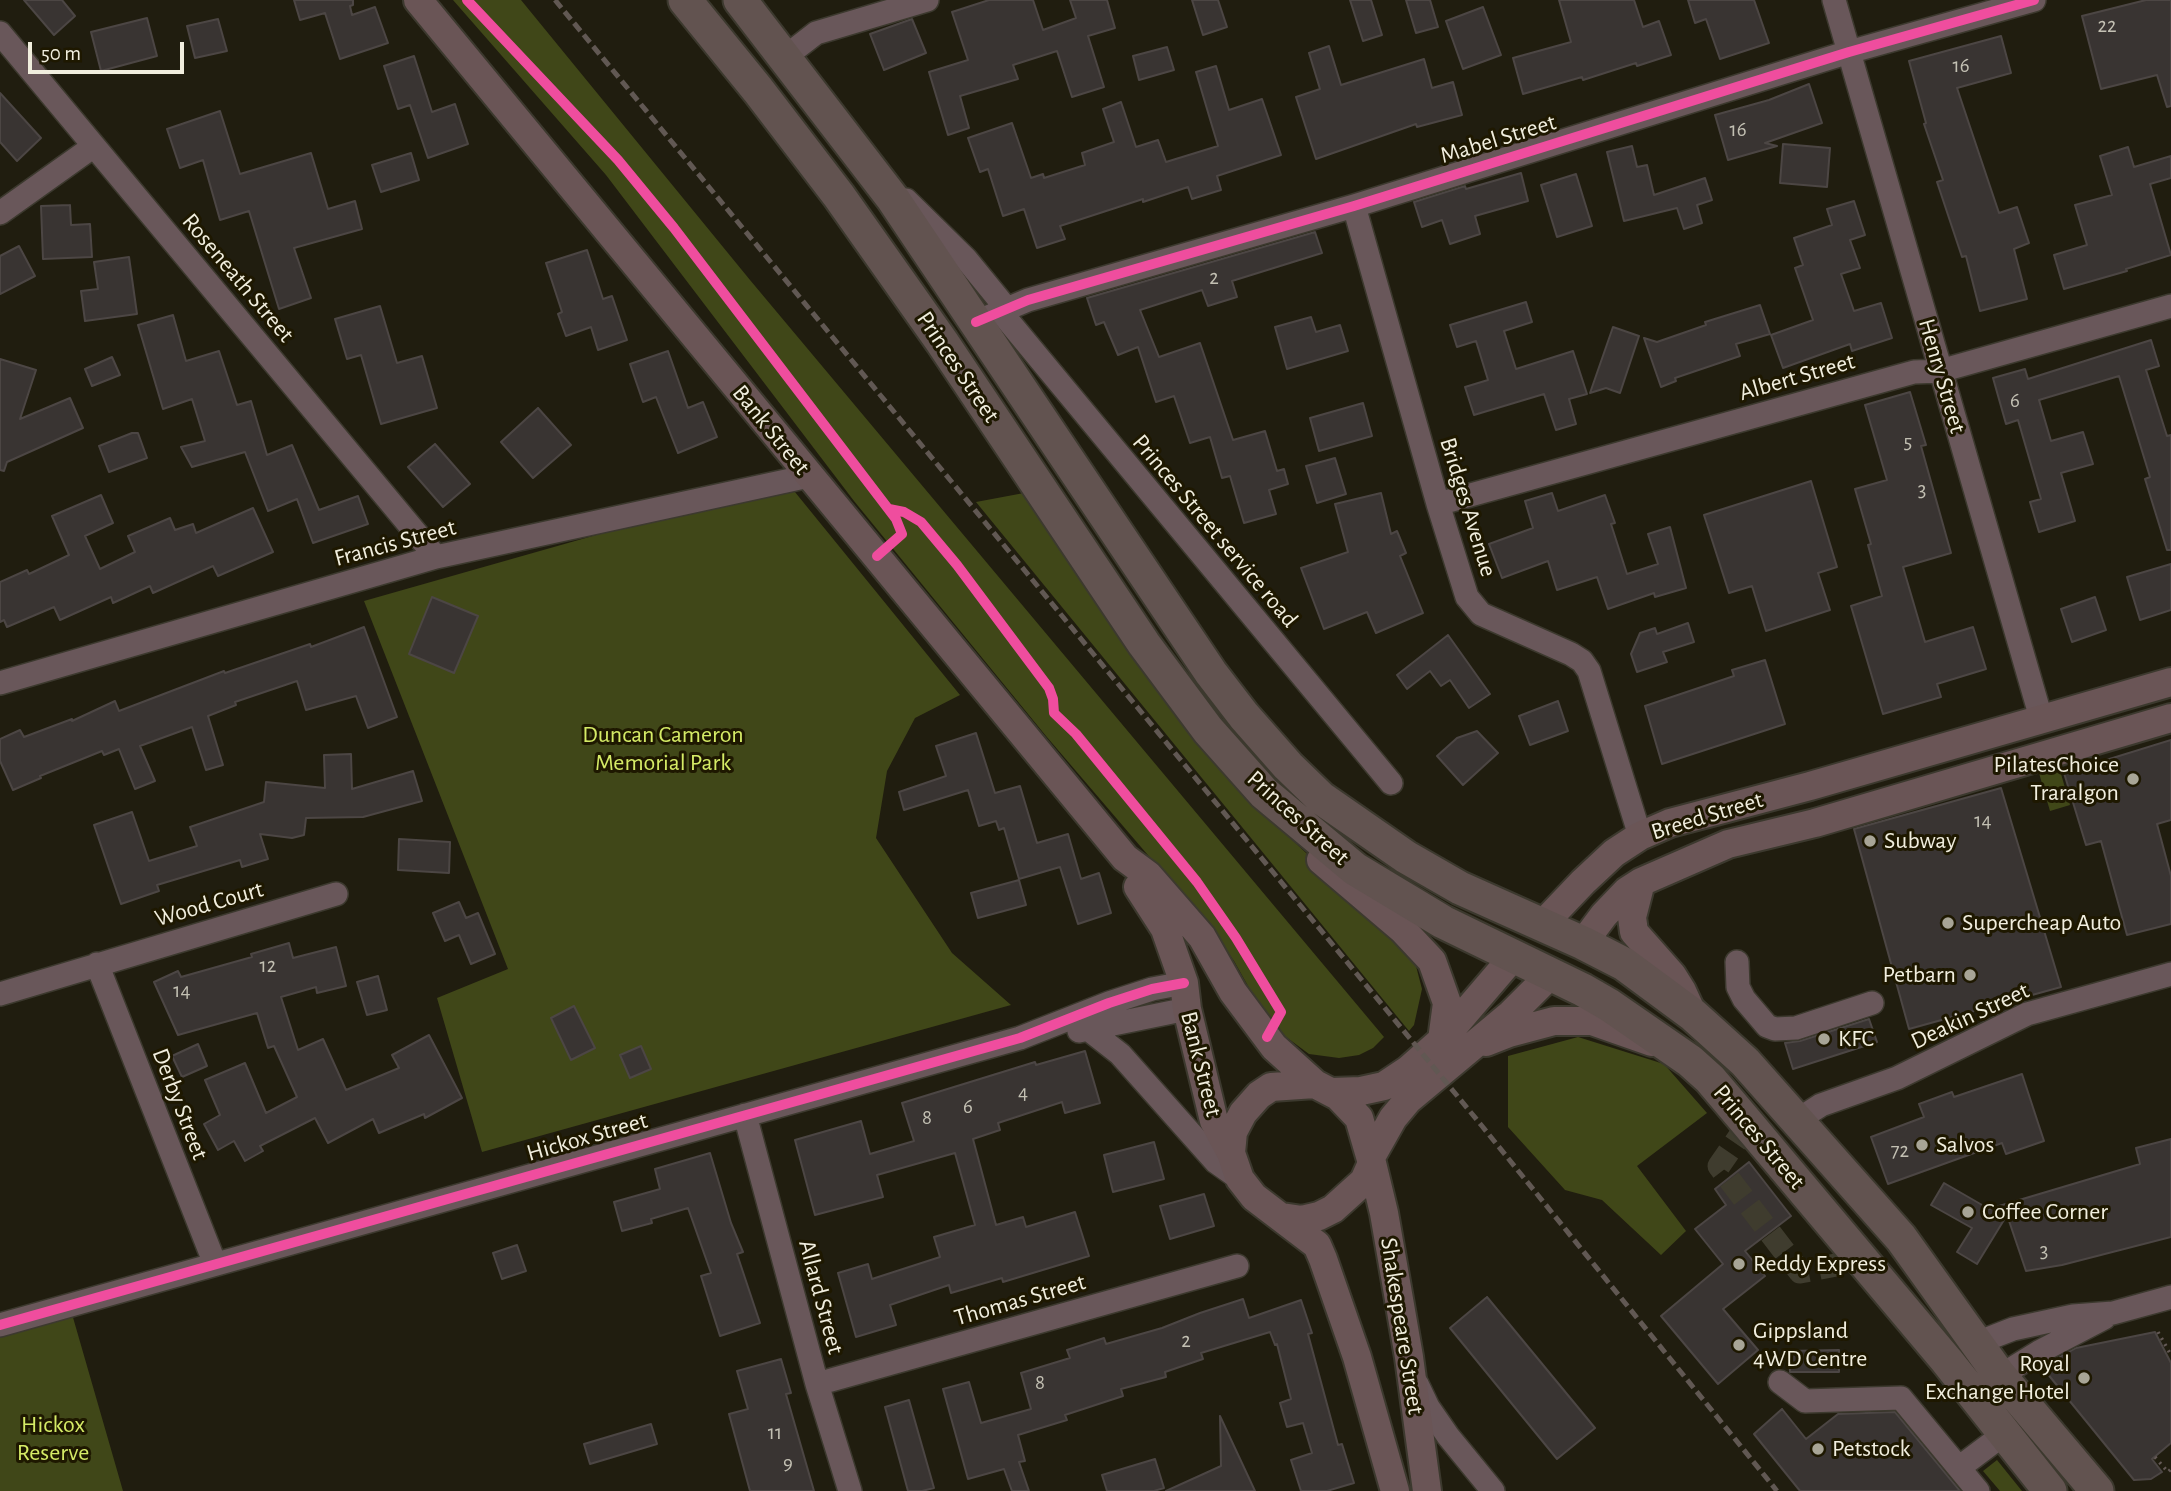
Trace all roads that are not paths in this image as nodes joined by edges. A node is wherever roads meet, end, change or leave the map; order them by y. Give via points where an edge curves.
1 (418, 0) edge
2 (685, 0) edge
3 (740, 0) edge
4 (927, 0) edge
5 (1834, 0) edge
6 (2034, 0) edge
7 (0, 33) edge
8 (1849, 52) junction
9 (785, 57) junction
10 (93, 146) junction
11 (1354, 206) junction
12 (0, 213) edge
13 (2171, 306) edge
14 (994, 313) junction
15 (942, 342) junction
16 (1940, 371) junction
17 (809, 476) junction
18 (1438, 503) junction
19 (436, 557) junction
20 (0, 682) edge
21 (2171, 682) edge
22 (2041, 718) junction
23 (2171, 718) edge
24 (2050, 752) junction
25 (1391, 783) dead end
26 (1810, 786) junction
27 (1264, 793) junction
28 (1815, 823) junction
29 (1640, 836) junction
30 (1125, 858) junction
31 (1641, 882) junction
32 (336, 894) dead end
33 (1542, 925) junction
34 (1583, 943) junction
35 (1513, 957) junction
36 (1737, 962) dead end
37 (97, 964) junction
38 (1551, 974) junction
39 (2171, 974) edge
40 (1227, 977) junction
41 (0, 994) edge
42 (1185, 996) junction
43 (1872, 1003) dead end
44 (1693, 1015) junction
45 (1087, 1020) junction
46 (1442, 1040) junction
47 (1668, 1047) junction
48 (1470, 1048) junction
49 (1324, 1088) junction
50 (745, 1115) junction
51 (1796, 1121) junction
52 (1231, 1153) junction
53 (1371, 1160) junction
54 (1241, 1179) junction
55 (1282, 1217) junction
56 (215, 1264) junction
57 (1237, 1266) dead end
58 (2171, 1297) edge
59 (1898, 1304) junction
60 (2113, 1313) junction
61 (0, 1325) edge
62 (1977, 1343) junction
63 (1409, 1357) junction
64 (1947, 1362) junction
65 (2000, 1376) junction
66 (1780, 1382) dead end
67 (817, 1384) junction
68 (2004, 1434) junction
69 (1960, 1467) junction
70 (850, 1491) edge
71 (1395, 1491) edge
72 (1427, 1491) edge
73 (1493, 1491) edge
74 (1978, 1491) edge
75 (2050, 1491) edge
76 (2097, 1491) edge

1 - 17 main road, Bank Street
2 - 15 highway, Princes Street via 831,185
3 - 9 highway, Princes Street
4 - 9 street via 816,33
5 - 8 street, Henry Street
6 - 8 street, Mabel Street
7 - 10 street, Roseneath Street
8 - 11 street, Mabel Street
8 - 16 street, Henry Street
9 - 14 highway, Princes Street via 874,174
10 - 12 street
10 - 19 street, Roseneath Street
11 - 14 street, Mabel Street
11 - 18 street, Bridges Avenue
13 - 16 street, Albert Street
14 - 15 highway
14 - 25 street, Princes Street service road
14 - 33 highway, Princes Street via 1211,673 1288,766 1321,797 1406,858
15 - 27 highway, Princes Street via 1144,645 1208,730
16 - 18 street, Albert Street via 1914,372
16 - 22 street, Henry Street
17 - 19 street, Francis Street
17 - 30 main road, Bank Street
18 - 29 street, Bridges Avenue via 1473,607 1492,620 1571,654 1590,671
19 - 20 street, Francis Street
21 - 22 main road, Breed Street
22 - 24 main road, Henry Street
22 - 26 main road, Breed Street
23 - 24 main road, Breed Street
24 - 28 main road, Breed Street
26 - 28 street
26 - 29 main road, Breed Street via 1670,823
27 - 35 highway, Princes Street via 1355,869
27 - 46 main road via 1324,862 1432,961 1447,1003
28 - 31 main road, Breed Street via 1728,844
29 - 33 main road, Breed Street via 1614,853
30 - 40 main road, Bank Street via 1148,875 1202,937
30 - 42 main road, Bank Street via 1166,929
31 - 34 main road, Breed Street via 1604,915
31 - 44 main road via 1632,917 1634,932 1672,975
32 - 37 street, Wood Court
33 - 34 highway, Princes Street
33 - 35 highway, Breed Street
34 - 38 highway, Breed Street
34 - 44 highway, Princes Street via 1624,964
35 - 38 highway, Princes Street
35 - 46 main road, Breed Street
36 - 43 street via 1738,987 1744,999 1775,1029 1796,1028
37 - 41 street, Wood Court
37 - 56 street, Derby Street
38 - 47 highway, Princes Street via 1609,1005
38 - 48 main road, Breed Street
39 - 51 street, Deakin Street via 2027,1014 1898,1078 1821,1105
40 - 42 main road, Hickox Street
40 - 49 main road, Bank Street via 1274,1047
42 - 45 street, Hickox Street via 1152,989
42 - 52 main road, Bank Street via 1214,1121
44 - 51 highway, Princes Street via 1745,1062
45 - 50 street, Hickox Street
45 - 54 street via 1216,1162
46 - 49 main road, Breed Street via 1384,1086 1361,1091
47 - 48 main road via 1592,1021 1554,1021
47 - 59 highway, Princes Street via 1710,1079
48 - 53 main road, Breed Street via 1408,1100
49 - 52 main road via 1271,1087 1259,1095 1233,1132
49 - 53 main road via 1359,1118
50 - 56 street, Hickox Street
50 - 67 street, Allard Street
51 - 59 highway via 1787,1136 1794,1157 1875,1256
51 - 62 highway, Princes Street via 1901,1238
52 - 54 main road
53 - 55 main road via 1364,1181 1333,1209 1302,1220
53 - 63 main road, Shakespeare Street
54 - 55 main road via 1254,1197
55 - 71 main road, Shakespeare Street via 1317,1245 1324,1259
56 - 61 street, Hickox Street
57 - 67 street, Thomas Street
58 - 60 street
59 - 64 highway, Princes Street
60 - 62 street via 2013,1329
60 - 65 street
62 - 64 highway
62 - 65 highway, Princes Street
63 - 72 main road, Shakespeare Street
63 - 73 street via 1428,1407
64 - 65 highway
64 - 68 highway, Princes Street
65 - 76 highway, Princes Street
66 - 69 street via 1805,1401 1901,1398
67 - 70 street, Allard Street
68 - 69 street
68 - 75 highway, Princes Street
69 - 74 street

